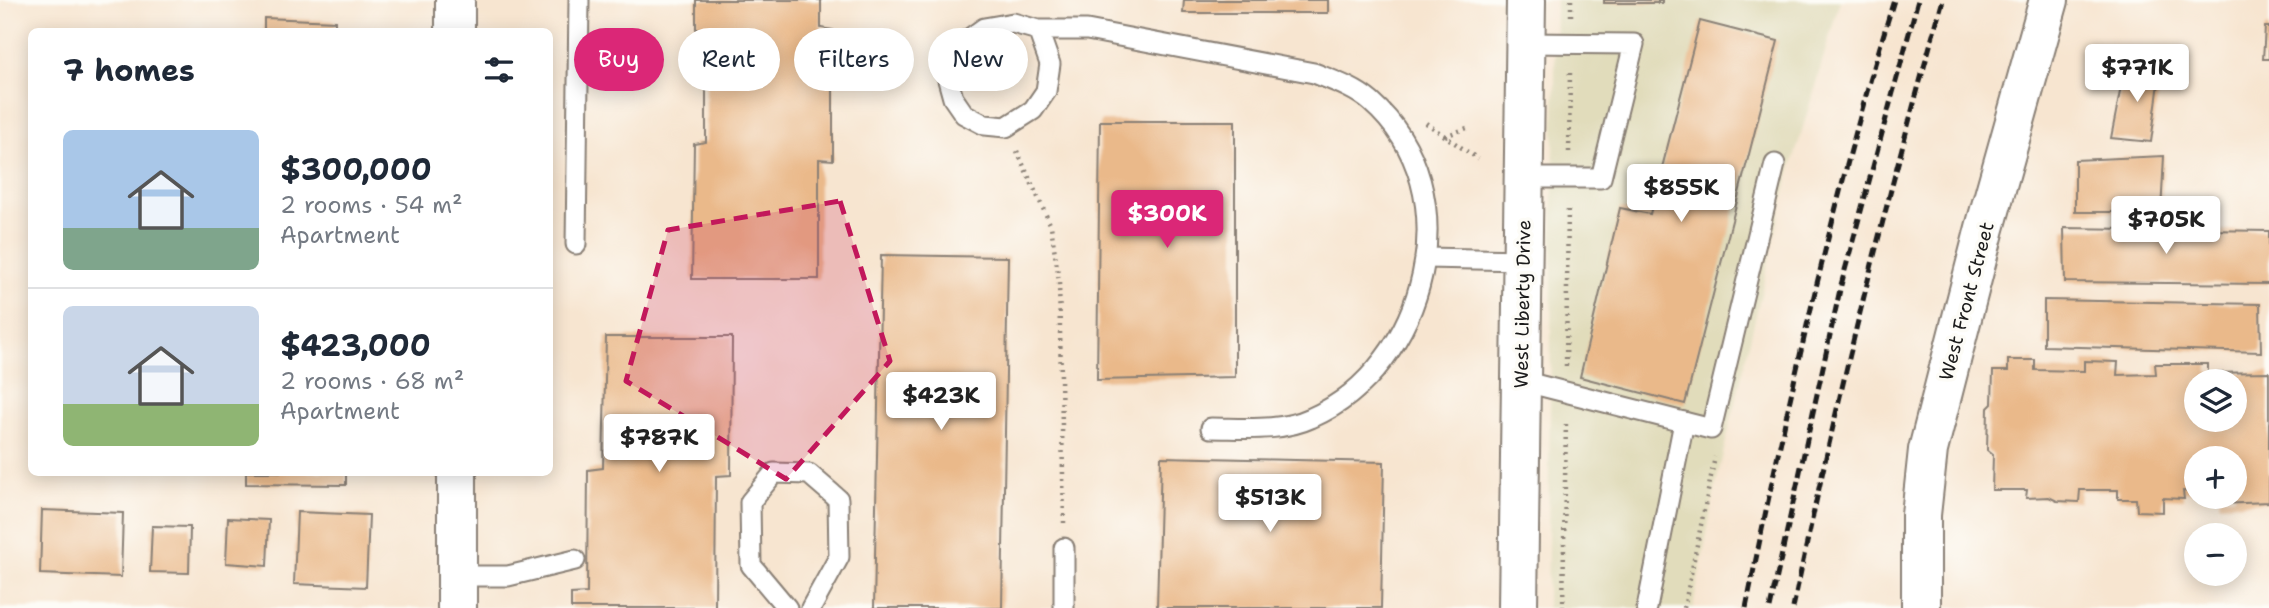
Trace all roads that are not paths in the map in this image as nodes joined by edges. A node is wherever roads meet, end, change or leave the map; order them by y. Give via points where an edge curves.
1 (455, 0) edge
2 (579, 0) edge
3 (1526, 0) edge
4 (2049, 0) edge
5 (455, 28) edge
6 (1038, 30) junction
7 (1525, 43) junction
8 (1775, 164) dead end
9 (1524, 178) junction
10 (576, 244) dead end
11 (1426, 258) junction
12 (1523, 260) junction
13 (1522, 381) junction
14 (1684, 422) junction
15 (1211, 428) dead end
16 (457, 476) edge
17 (1064, 548) road end
18 (575, 560) dead end
19 (457, 592) edge
20 (788, 608) edge
21 (811, 608) edge
22 (1064, 608) edge
23 (1518, 608) edge
24 (1647, 608) edge
25 (1921, 608) edge

1 - 5 street
2 - 10 lane
3 - 7 street, West Liberty Drive
4 - 25 street, West Front Street via 1928,450 1921,514
6 - 6 lane via 1050,64 1046,91 1033,110 1006,127 985,125 964,114 948,80 963,43 984,28 1013,23
6 - 11 lane via 1087,30 1314,73 1344,85 1371,102 1409,151 1423,191
7 - 9 street, West Liberty Drive
7 - 9 lane via 1634,44 1601,178
8 - 14 lane via 1712,429
9 - 12 street, West Liberty Drive
11 - 12 lane
11 - 15 lane via 1419,295 1387,357 1337,404 1308,419 1281,425
12 - 13 street, West Liberty Drive
13 - 14 lane
13 - 23 street, West Liberty Drive
14 - 24 lane
16 - 19 street
17 - 22 lane
18 - 19 lane
20 - 21 lane via 751,565 750,502 774,473 809,474 838,499 839,558

